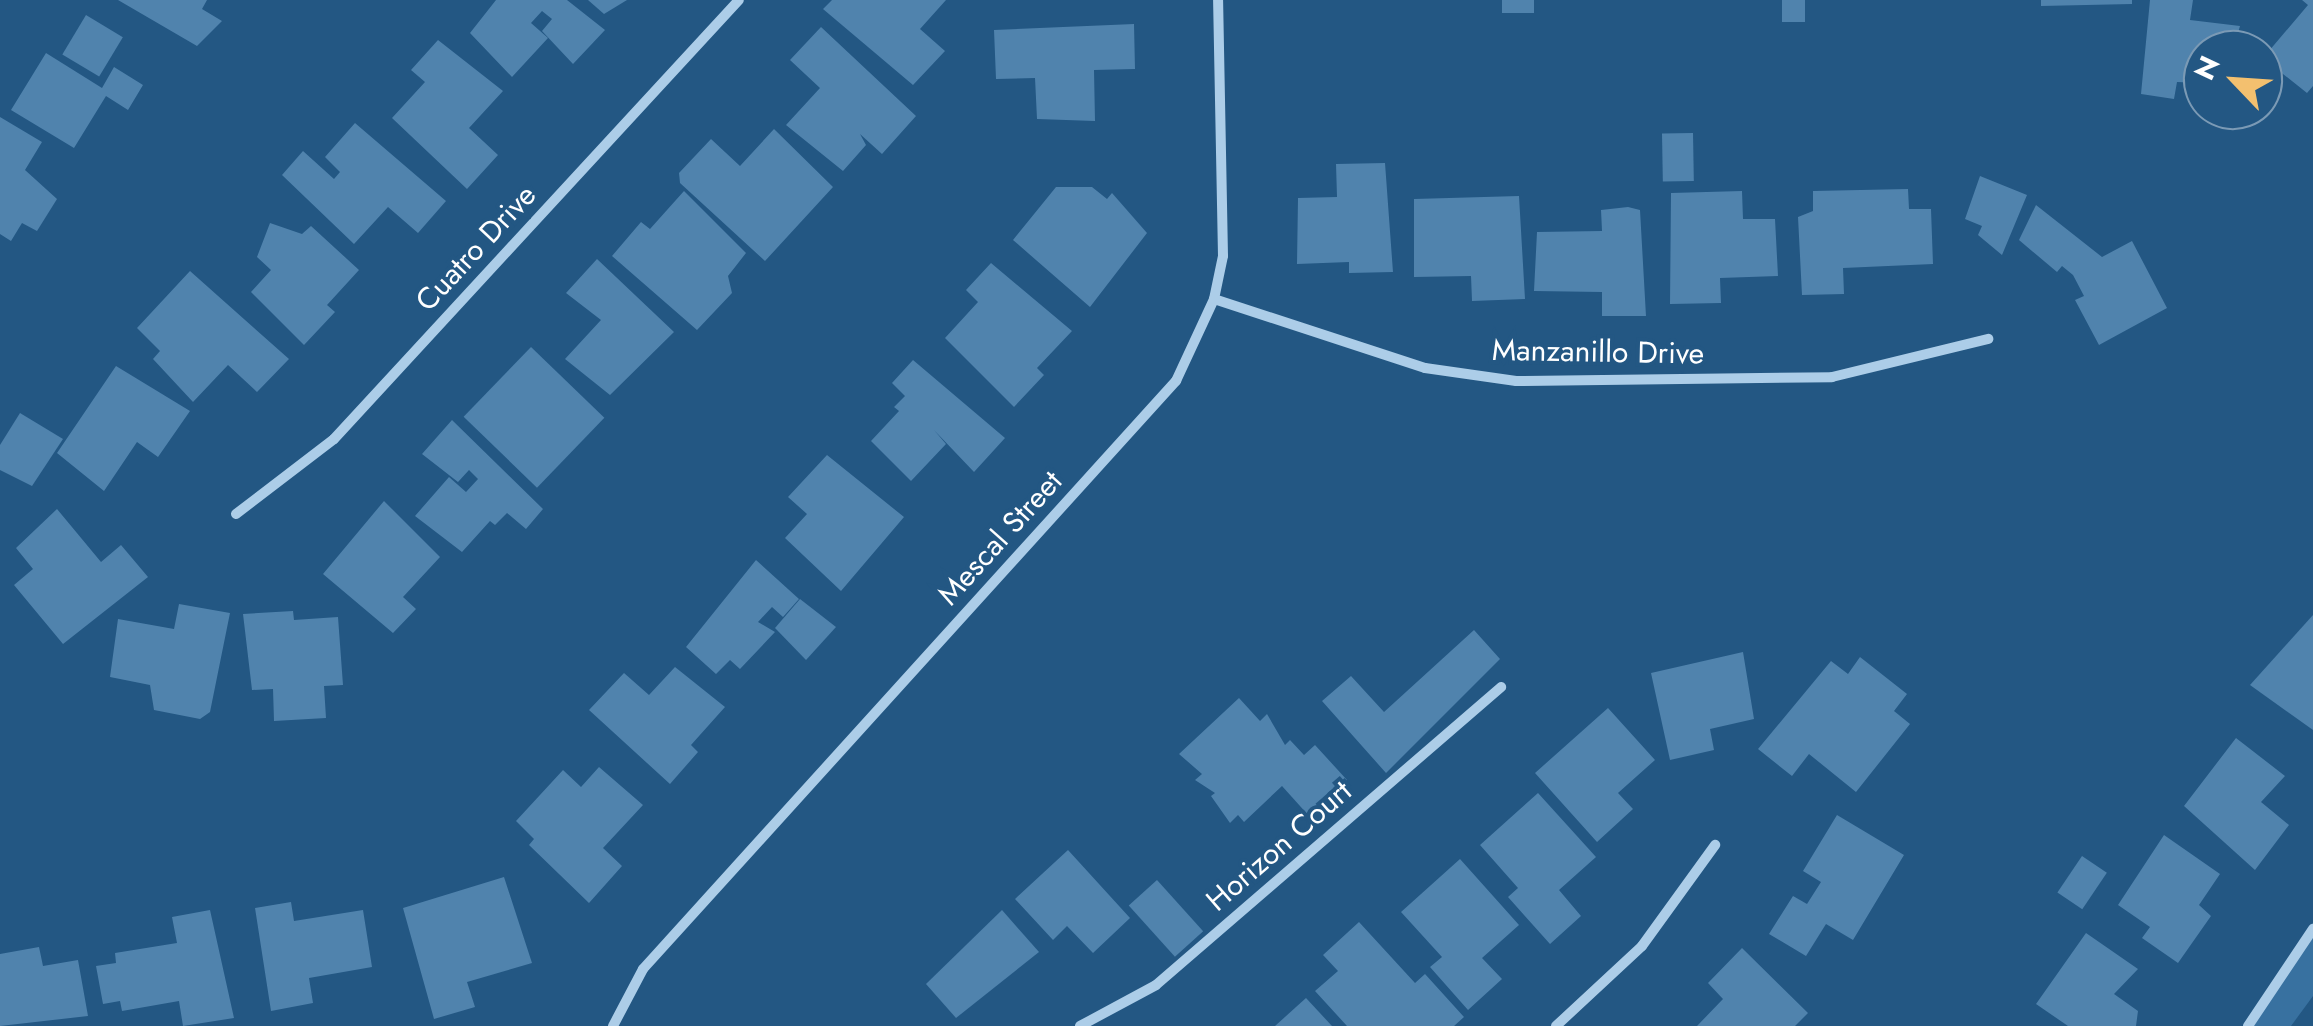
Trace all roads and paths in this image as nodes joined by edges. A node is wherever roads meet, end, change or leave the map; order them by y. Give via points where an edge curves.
1 (739, 0) edge
2 (1218, 0) edge
3 (1214, 299) junction
4 (1988, 339) dead end
5 (236, 514) dead end
6 (1501, 687) dead end
7 (1715, 845) dead end
8 (2313, 929) edge
9 (613, 1026) edge
10 (1080, 1026) edge
11 (1556, 1026) edge
12 (2248, 1026) edge

1 - 5 street, Cuatro Drive via 334,439
2 - 3 street, Mescal Street via 1222,256
3 - 4 street, Manzanillo Drive via 1425,368 1516,381 1832,377
3 - 9 street, Mescal Street via 1176,380 644,969
6 - 10 street, Horizon Court via 1156,986
7 - 11 street via 1642,946
8 - 12 street

